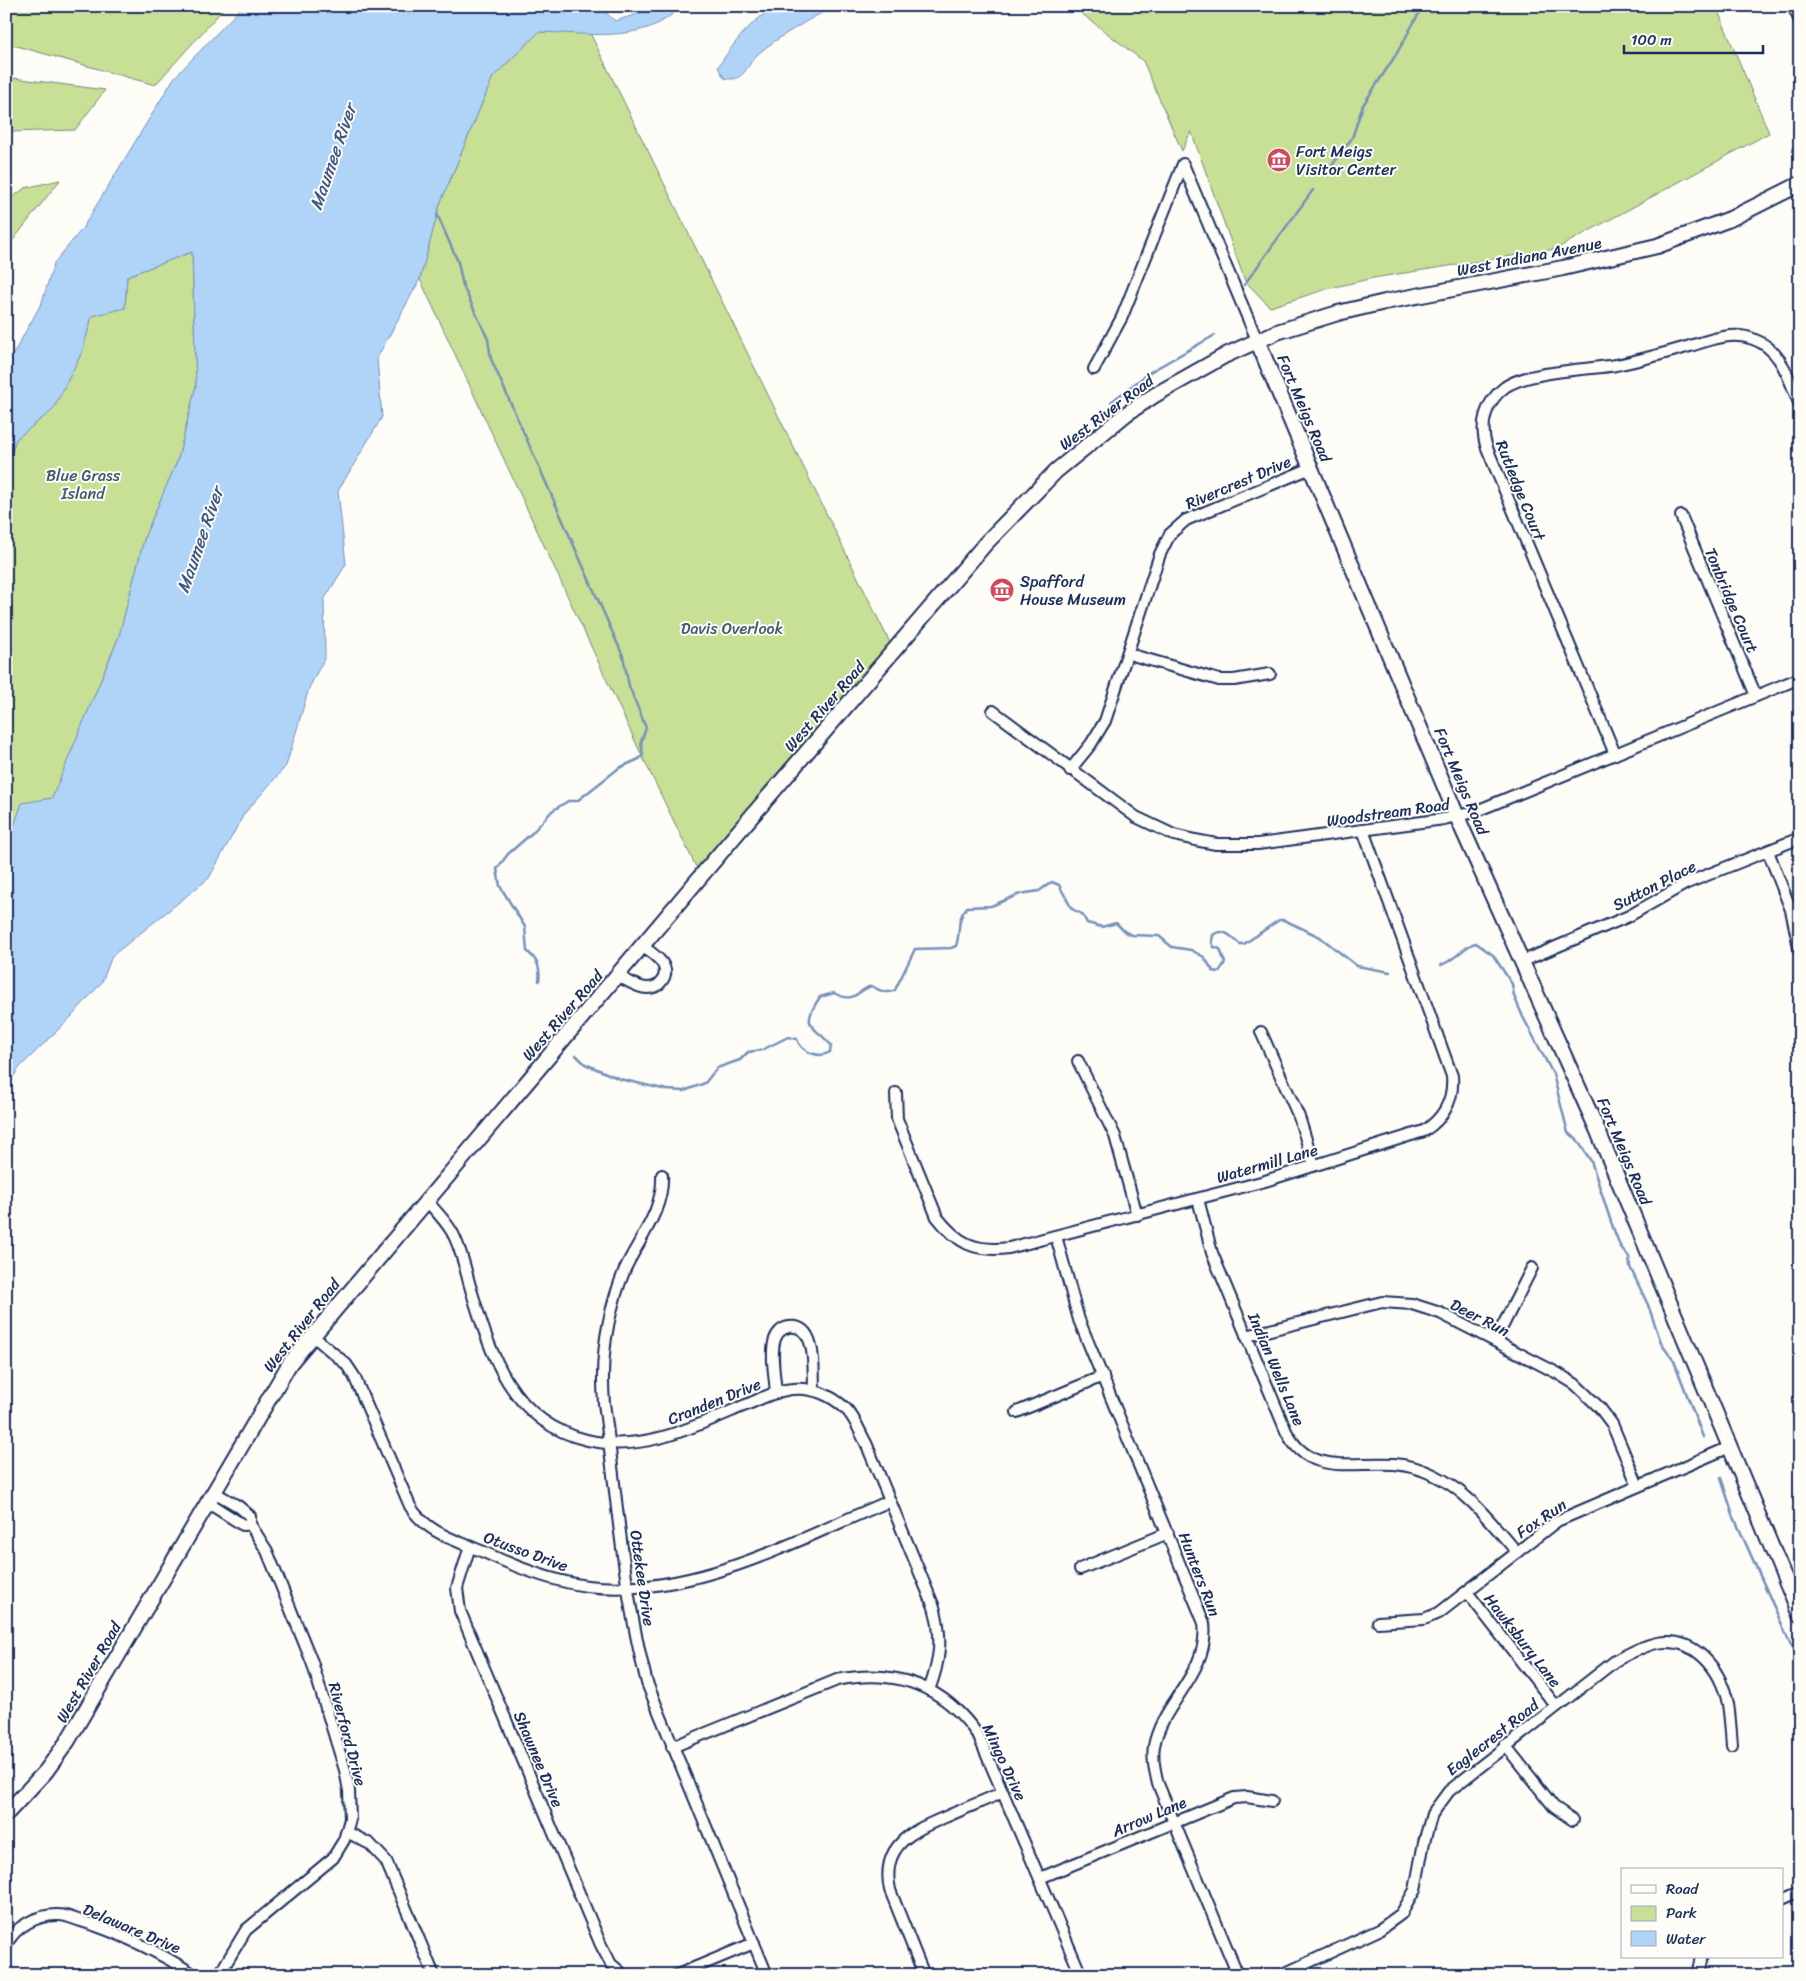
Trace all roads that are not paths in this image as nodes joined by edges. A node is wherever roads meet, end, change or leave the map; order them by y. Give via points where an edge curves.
1 (1793, 6) edge
2 (1800, 21) edge
3 (1800, 184) edge
4 (1257, 340) junction
5 (1094, 369) dead end
6 (1800, 405) edge
7 (1311, 468) junction
8 (1681, 516) dead end
9 (1129, 654) junction
10 (1270, 674) dead end
11 (1800, 678) edge
12 (1756, 696) junction
13 (993, 712) dead end
14 (1615, 754) junction
15 (1070, 770) junction
16 (1458, 817) junction
17 (1363, 830) junction
18 (1800, 838) edge
19 (1768, 851) junction
20 (642, 946) junction
21 (1800, 952) edge
22 (1523, 961) junction
23 (618, 976) junction
24 (1261, 1032) dead end
25 (1078, 1060) dead end
26 (896, 1093) dead end
27 (1314, 1165) junction
28 (662, 1175) dead end
29 (1198, 1199) junction
30 (426, 1200) junction
31 (1137, 1215) junction
32 (1056, 1236) junction
33 (1532, 1268) dead end
34 (312, 1335) junction
35 (1246, 1336) junction
36 (1495, 1341) junction
37 (1102, 1376) junction
38 (814, 1390) junction
39 (776, 1393) junction
40 (1017, 1412) dead end
41 (609, 1443) junction
42 (1730, 1447) junction
43 (1638, 1486) junction
44 (211, 1497) junction
45 (890, 1501) junction
46 (1168, 1533) junction
47 (470, 1546) junction
48 (1517, 1552) junction
49 (1080, 1569) dead end
50 (629, 1588) junction
51 (1467, 1592) junction
52 (1800, 1615) edge
53 (1378, 1622) dead end
54 (929, 1690) junction
55 (1556, 1706) junction
56 (1505, 1745) junction
57 (1732, 1746) dead end
58 (672, 1747) junction
59 (1004, 1792) junction
60 (1272, 1801) dead end
61 (6, 1814) edge
62 (1572, 1820) dead end
63 (1174, 1822) junction
64 (347, 1832) junction
65 (1040, 1878) junction
66 (1800, 1892) edge
67 (1784, 1899) edge
68 (754, 1943) junction
69 (6, 1946) edge
70 (1701, 1958) edge
71 (195, 1975) edge
72 (220, 1975) edge
73 (434, 1975) edge
74 (624, 1975) edge
75 (677, 1975) edge
76 (767, 1975) edge
77 (924, 1975) edge
78 (1081, 1975) edge
79 (1238, 1975) edge
80 (1281, 1975) edge
81 (1698, 1975) edge

1 - 2 street
3 - 4 main road, West Indiana Avenue via 1730,219 1657,246 1563,268 1356,308
4 - 5 street, Fort Meigs Road via 1184,164 1122,317
4 - 7 main road, Fort Meigs Road
4 - 20 main road, West River Road via 1154,395 1056,471 986,543
6 - 14 street, Rutledge Court via 1775,353 1758,341 1738,336 1616,365 1520,380 1501,390 1488,407 1483,428 1487,448
7 - 9 street, Rivercrest Drive via 1199,514 1174,529 1160,554
7 - 16 main road, Fort Meigs Road
8 - 12 street, Tonbridge Court
9 - 10 street via 1219,680
9 - 15 street, Rivercrest Drive via 1105,721
11 - 12 street, Woodstream Road
12 - 14 street, Woodstream Road
13 - 15 street, Woodstream Road
14 - 16 street, Woodstream Road
15 - 17 street, Woodstream Road via 1136,817 1195,840 1216,844 1258,844
16 - 17 street, Woodstream Road
16 - 22 main road, Fort Meigs Road
17 - 27 street, Watermill Lane via 1448,1062 1452,1091 1441,1117 1424,1130
18 - 19 street, Sutton Place
19 - 21 street via 1791,910
19 - 22 street, Sutton Place via 1687,883 1629,916
20 - 23 main road, West River Road
20 - 23 street via 661,960 665,967 663,980 658,985 645,988
22 - 42 main road, Fort Meigs Road
23 - 30 main road, West River Road
24 - 27 street via 1299,1117
25 - 31 street via 1115,1136
26 - 32 street, Watermill Lane via 897,1119 937,1217 945,1228 967,1245 988,1250
27 - 29 street, Watermill Lane
28 - 41 street, Ottekee Drive via 660,1200 626,1268 608,1320 601,1376
29 - 31 street, Watermill Lane
29 - 35 street, Indian Wells Lane via 1212,1253
30 - 34 main road, West River Road
30 - 41 street, Cranden Drive via 454,1237 487,1339 509,1386 532,1411 554,1427 584,1439
31 - 32 street, Watermill Lane
32 - 37 street, Hunters Run via 1079,1320
33 - 36 street
34 - 44 main road, West River Road via 290,1363
34 - 47 street, Otusso Drive via 346,1364 354,1376 414,1512 429,1528
35 - 36 street, Deer Run via 1328,1314 1382,1302 1397,1302 1426,1308
35 - 48 street, Indian Wells Lane via 1286,1431 1304,1454 1331,1464 1395,1464 1435,1476 1469,1500
36 - 43 street, Deer Run via 1557,1373 1585,1393 1612,1424
37 - 40 street
37 - 46 street, Hunters Run
38 - 39 street, Cranden Drive via 792,1389
38 - 39 street via 809,1338 799,1328 789,1327 774,1340
38 - 45 street, Cranden Drive via 834,1399 851,1414
39 - 41 street, Cranden Drive via 665,1437
41 - 50 street, Ottekee Drive
42 - 43 street, Fox Run
42 - 52 main road, Fort Meigs Road
43 - 48 street, Fox Run via 1557,1521
44 - 61 main road, West River Road via 67,1742 46,1771
44 - 64 street, Riverford Drive via 244,1525 250,1524 267,1551 312,1662 348,1784 351,1805
45 - 50 street, Otusso Drive via 704,1576 677,1583
45 - 54 street, Cranden Drive via 938,1621 941,1650
46 - 49 street
46 - 63 street, Hunters Run via 1205,1630 1200,1658 1154,1745 1154,1768
47 - 50 street, Otusso Drive via 511,1565 558,1580 586,1586
47 - 74 street, Shawnee Drive via 457,1588 460,1611 601,1945 611,1964
48 - 51 street, Fox Run
50 - 58 street, Ottekee Drive via 647,1683
51 - 53 street, Fox Run via 1432,1617
51 - 55 street, Hawksbury Lane
54 - 58 street, Mingo Drive via 891,1677 857,1676 837,1680
54 - 59 street, Mingo Drive via 972,1726
55 - 56 street, Eaglecrest Road
55 - 57 street, Eaglecrest Road via 1634,1650 1656,1643 1678,1643 1693,1648 1713,1668 1726,1697
56 - 62 street via 1554,1807
56 - 80 street, Eaglecrest Road via 1459,1781 1440,1802 1427,1828 1415,1890 1401,1914 1379,1930
58 - 68 street, Ottekee Drive
59 - 65 street, Mingo Drive
59 - 77 street via 918,1828 900,1842 893,1854 888,1875 890,1890
60 - 63 street, Arrow Lane via 1234,1798
63 - 65 street, Arrow Lane
63 - 79 street, Hunters Run
64 - 72 street, Riverford Drive via 341,1846 323,1869 246,1930
64 - 73 street via 370,1844 386,1861
65 - 78 street, Mingo Drive
66 - 67 street
68 - 75 street
68 - 76 street, Ottekee Drive
69 - 71 street, Delaware Drive via 22,1926 38,1918 60,1915 91,1924 163,1955
70 - 81 street

